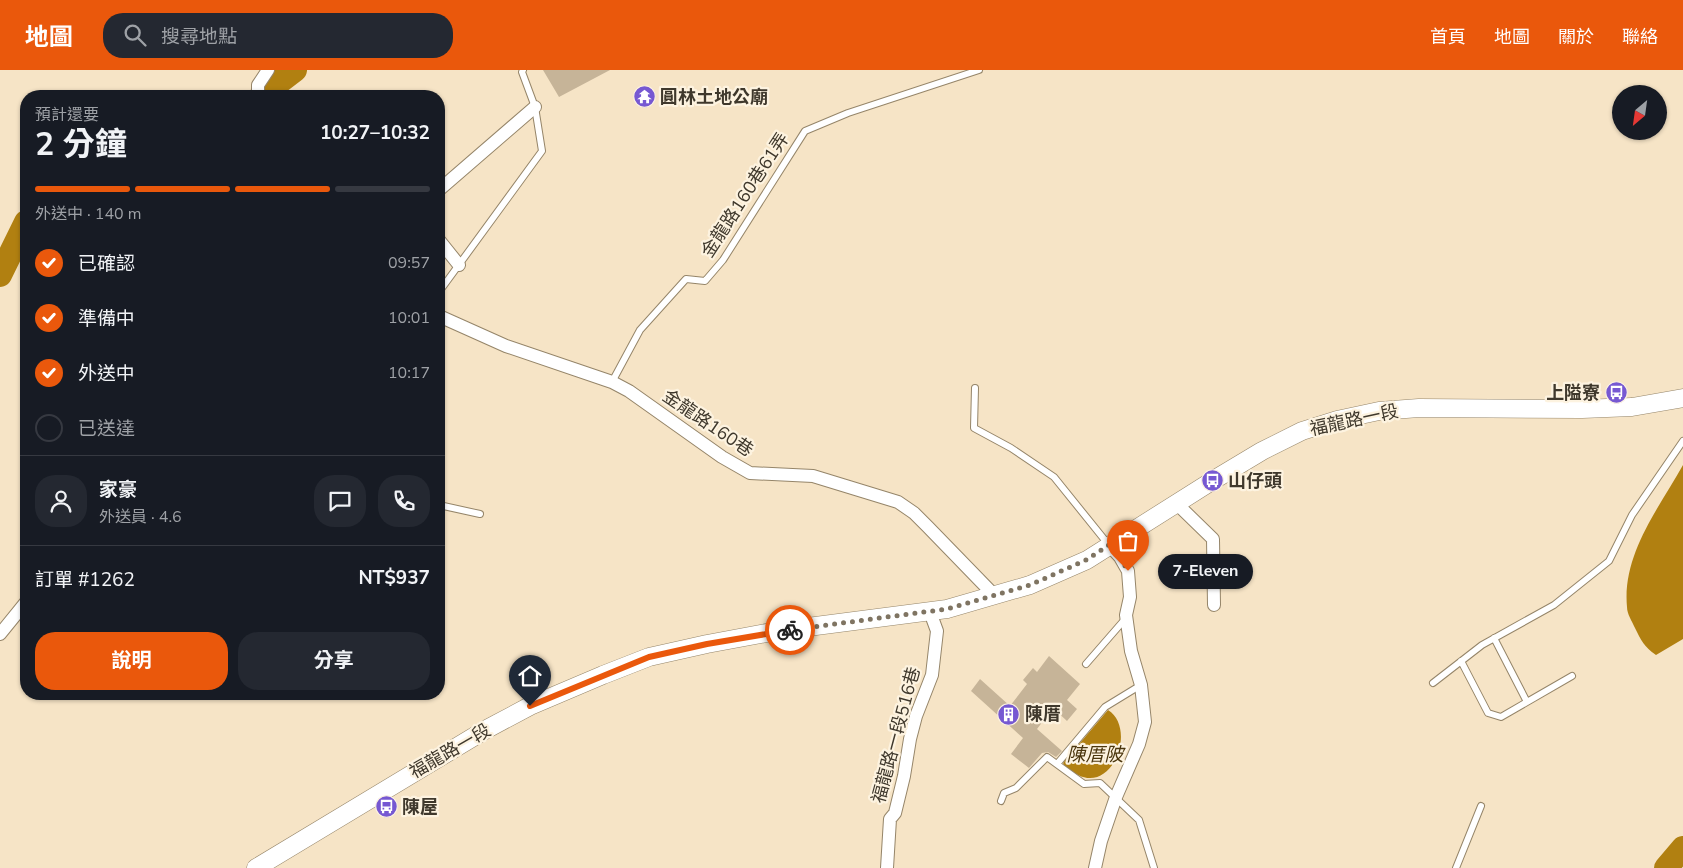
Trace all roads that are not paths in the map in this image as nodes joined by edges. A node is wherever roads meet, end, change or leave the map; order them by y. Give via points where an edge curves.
1 (268, 70) edge
2 (523, 70) edge
3 (979, 70) edge
4 (258, 90) edge
5 (535, 107) junction
6 (445, 185) edge
7 (445, 248) edge
8 (459, 265) junction
9 (445, 284) edge
10 (445, 319) edge
11 (612, 382) junction
12 (975, 388) dead end
13 (1683, 398) edge
14 (1683, 441) edge
15 (1176, 503) junction
16 (445, 506) edge
17 (480, 514) dead end
18 (1109, 545) junction
19 (994, 595) junction
20 (1214, 605) dead end
21 (20, 609) edge
22 (930, 612) junction
23 (1126, 617) junction
24 (0, 634) edge
25 (1494, 638) junction
26 (1460, 661) junction
27 (1086, 664) dead end
28 (1572, 676) dead end
29 (1433, 683) dead end
30 (1141, 685) junction
31 (1527, 702) junction
32 (1057, 764) junction
33 (1116, 797) junction
34 (1001, 801) dead end
35 (1481, 806) dead end
36 (256, 868) edge
37 (887, 868) edge
38 (1095, 868) edge
39 (1154, 868) edge
40 (1456, 868) edge

1 - 4 street
2 - 5 lane
3 - 11 lane, 金龍路160巷61弄 via 848,113 805,131 723,260 705,280 686,278 640,330
5 - 6 street
5 - 8 lane via 542,151
7 - 8 street
8 - 9 lane
10 - 11 street, 金龍路160巷 via 506,346
11 - 19 street, 金龍路160巷 via 750,473 812,476 898,502 914,513
12 - 18 lane via 974,428 1054,478
13 - 15 main road, 福龍路一段 via 1632,407 1379,411 1302,431
14 - 25 lane via 1632,515 1609,561 1554,605
15 - 18 main road, 福龍路一段
15 - 20 street via 1213,539
16 - 17 lane
18 - 19 main road, 福龍路一段 via 1086,560 1030,585
18 - 23 street via 1128,571 1130,598
19 - 22 main road, 福龍路一段
21 - 24 street
22 - 36 main road, 福龍路一段 via 777,632 640,660 530,706 485,730
22 - 37 street, 福龍路一段516巷 via 937,631 932,675 916,716 895,813 890,819
23 - 27 lane
23 - 30 street
25 - 26 lane
25 - 31 lane
26 - 29 lane
26 - 31 lane via 1488,713 1501,717
28 - 31 lane
30 - 32 lane via 1105,707
30 - 33 street via 1144,722
32 - 33 lane via 1084,784 1100,784
32 - 34 lane via 1047,757 1016,788 1004,793
33 - 38 street
33 - 39 lane via 1139,820
35 - 40 lane

